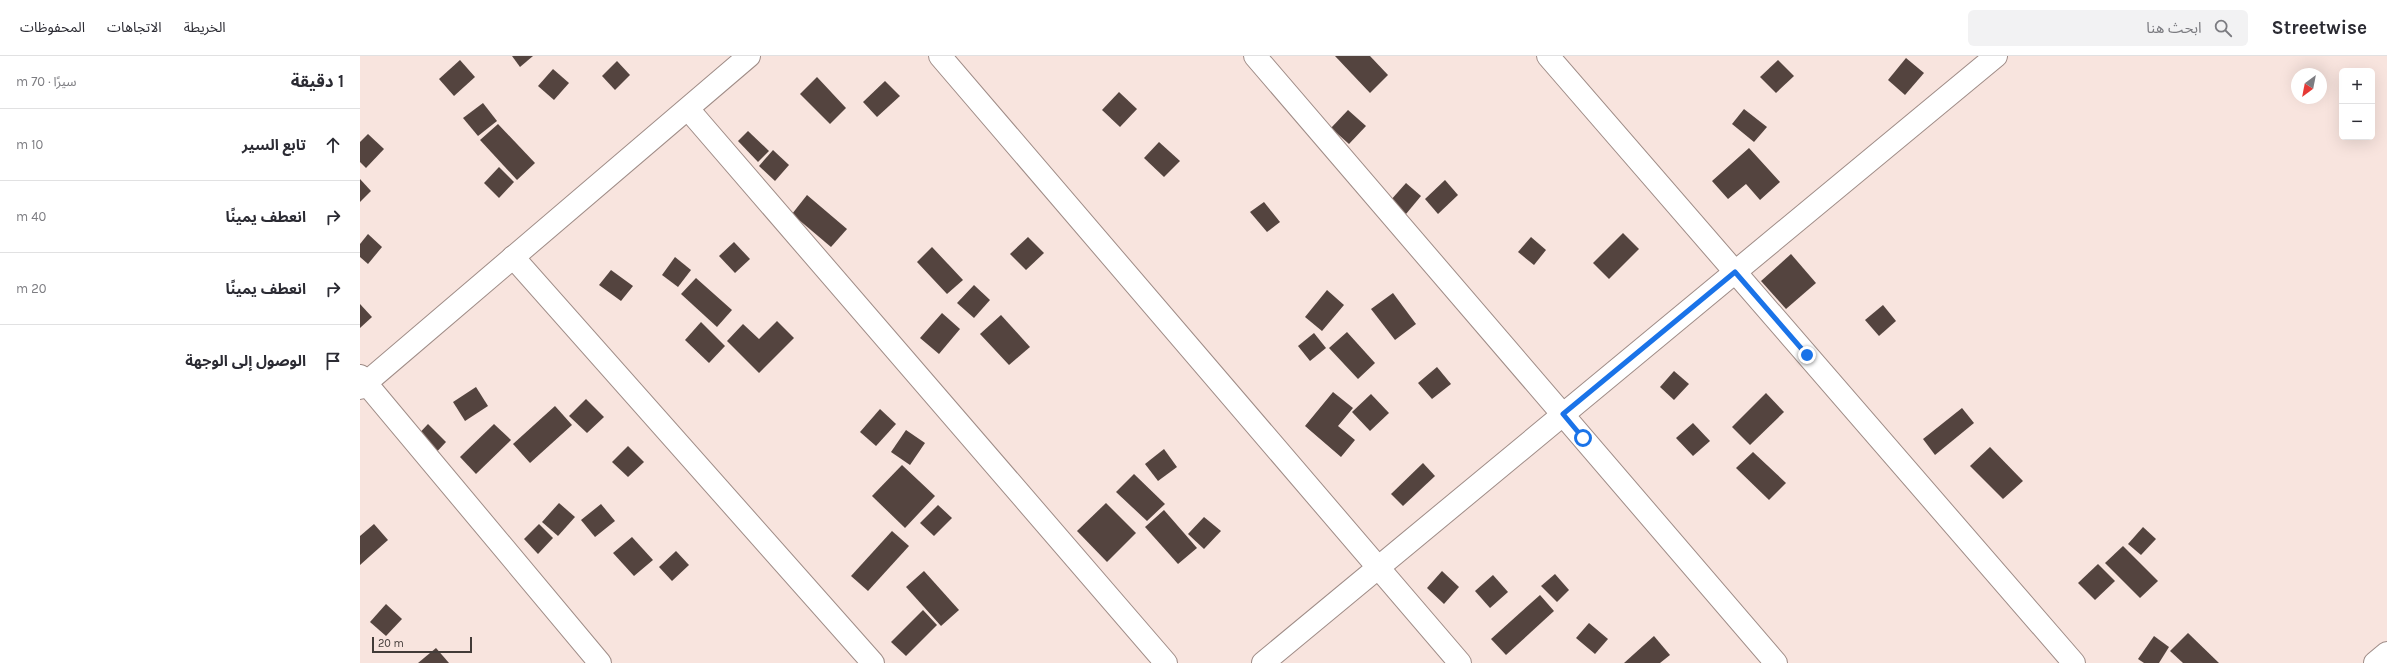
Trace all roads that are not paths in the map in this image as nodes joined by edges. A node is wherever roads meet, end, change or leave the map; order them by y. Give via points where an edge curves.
1 (750, 56) edge
2 (940, 56) edge
3 (1255, 56) edge
4 (1548, 56) edge
5 (1996, 56) edge
6 (688, 109) junction
7 (514, 256) junction
8 (1735, 272) junction
9 (362, 382) edge
10 (1563, 414) junction
11 (1378, 567) junction
12 (2387, 653) edge
13 (600, 663) edge
14 (873, 663) edge
15 (1166, 663) edge
16 (1263, 663) edge
17 (1460, 663) edge
18 (1776, 663) edge
19 (2074, 663) edge
20 (2375, 663) edge

1 - 6 street
2 - 11 street
3 - 10 street
4 - 8 street
5 - 8 street
6 - 7 street
6 - 15 street
7 - 9 street
7 - 14 street
8 - 10 street
8 - 19 street
9 - 13 street
10 - 11 street
10 - 18 street
11 - 16 street
11 - 17 street
12 - 20 street

